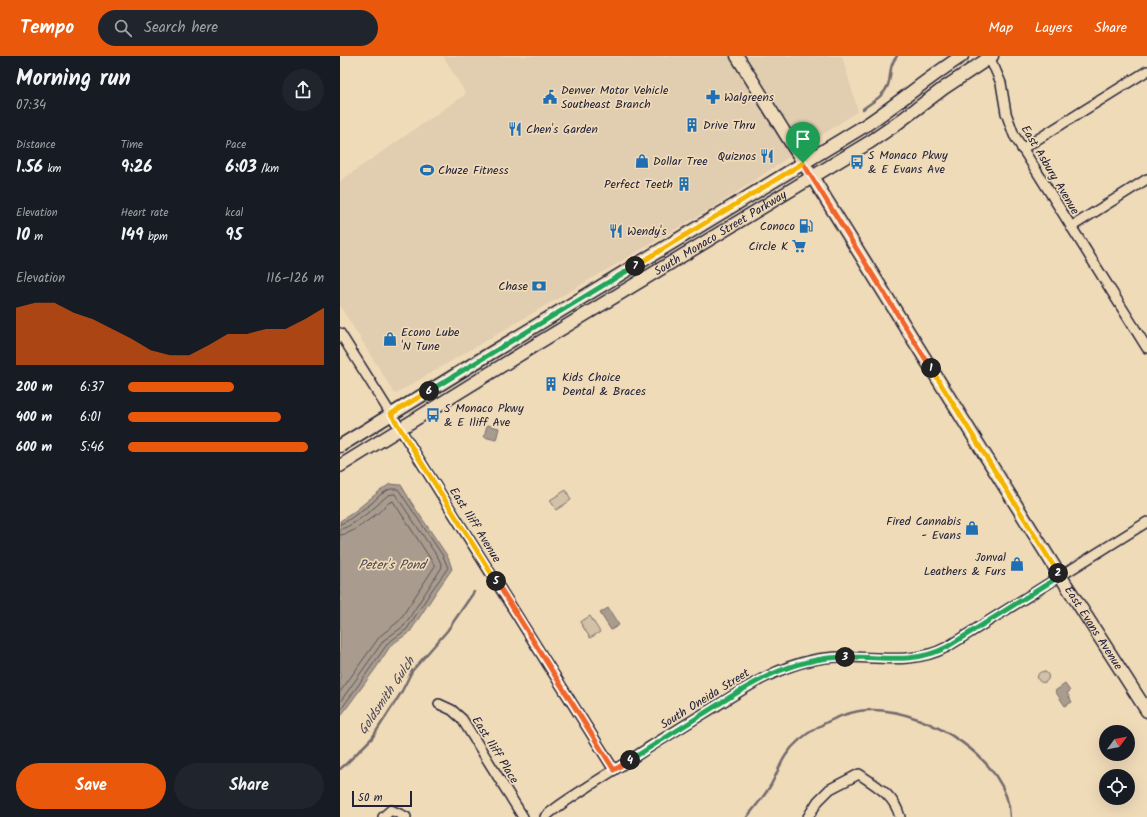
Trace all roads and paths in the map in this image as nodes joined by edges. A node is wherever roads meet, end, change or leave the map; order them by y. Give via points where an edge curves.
1 (737, 56) edge
2 (962, 56) edge
3 (990, 57) edge
4 (1147, 71) edge
5 (1022, 149) junction
6 (803, 163) junction
7 (812, 177) junction
8 (1147, 179) edge
9 (1071, 227) junction
10 (340, 333) edge
11 (1146, 342) edge
12 (391, 414) junction
13 (400, 428) junction
14 (340, 446) edge
15 (340, 466) edge
16 (1147, 522) edge
17 (1060, 576) junction
18 (439, 704) dead end
19 (1147, 711) edge
20 (614, 770) junction
21 (384, 817) edge
22 (406, 817) edge
23 (523, 817) edge
24 (545, 817) edge
25 (808, 817) edge
26 (900, 817) edge

1 - 6 main road, East Evans Avenue
2 - 6 main road, South Monaco Street Parkway via 876,118
3 - 5 street, East Asbury Avenue via 1001,83 1008,122
3 - 7 main road, South Monaco Street Parkway via 878,137
4 - 5 street
5 - 9 street, East Asbury Avenue
6 - 7 main road, East Evans Avenue
6 - 12 main road, South Monaco Street Parkway
7 - 13 main road, South Monaco Street Parkway
7 - 17 main road, East Evans Avenue
8 - 9 street
9 - 11 street, East Asbury Avenue
10 - 12 street, East Iliff Avenue
12 - 13 street, East Iliff Avenue
12 - 14 main road, South Monaco Street Parkway
13 - 15 main road, South Monaco Street Parkway
13 - 20 street, East Iliff Avenue
16 - 17 street, South Oneida Street
17 - 19 main road, East Evans Avenue
17 - 20 street, South Oneida Street via 933,654 906,659 828,658 807,661 772,673
18 - 23 street, East Iliff Place via 452,710 462,720
20 - 24 street, South Oneida Street via 558,805
21 - 22 street via 391,810
25 - 26 street via 818,801 830,789 859,774 886,792 898,809

